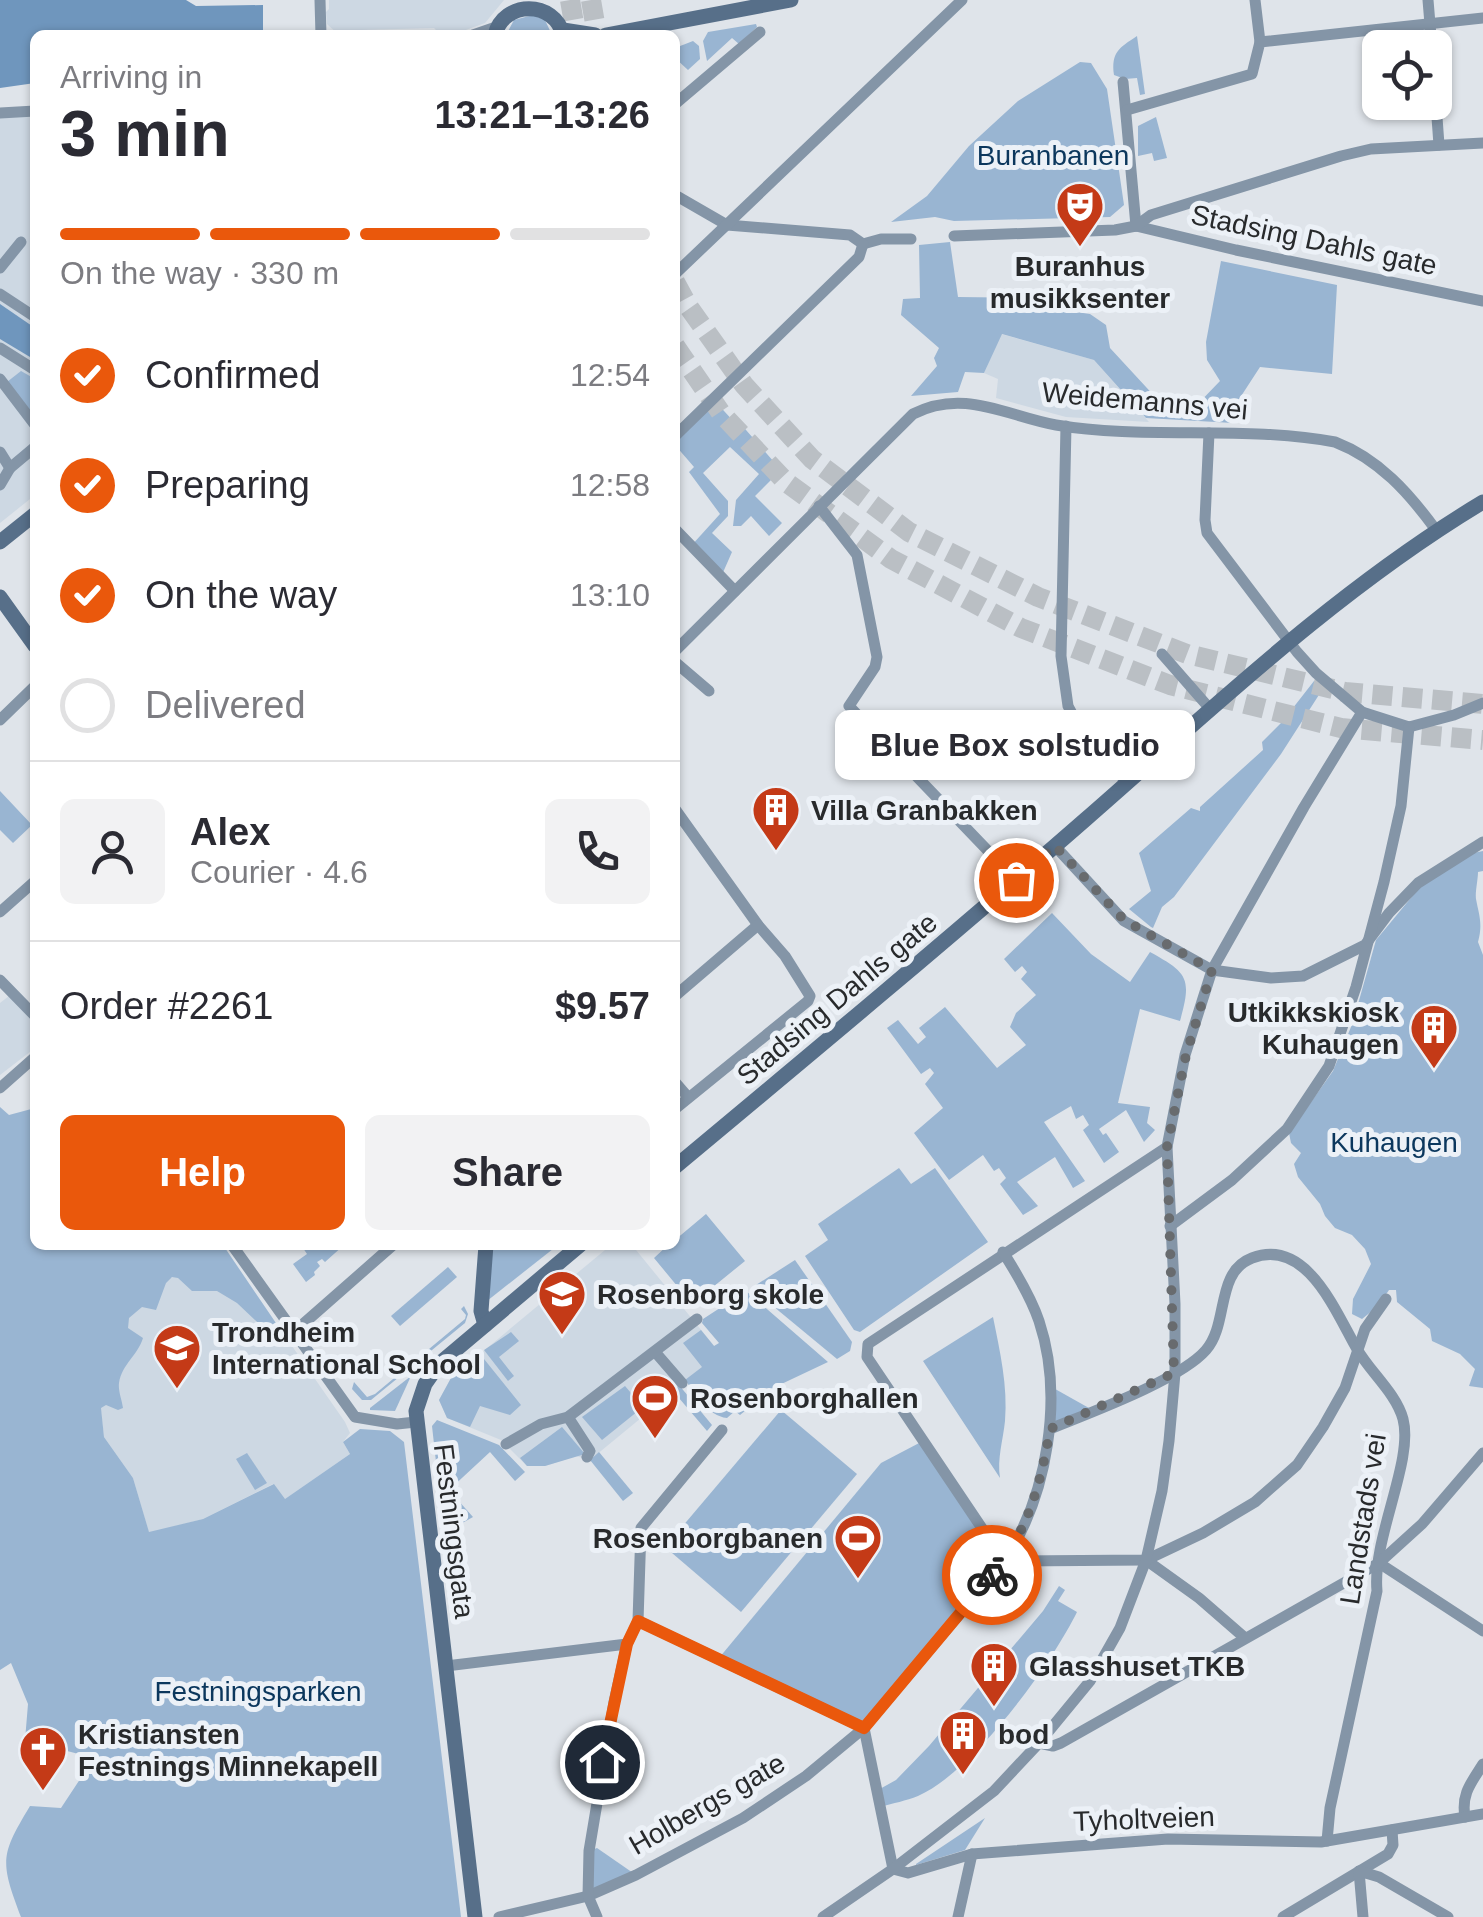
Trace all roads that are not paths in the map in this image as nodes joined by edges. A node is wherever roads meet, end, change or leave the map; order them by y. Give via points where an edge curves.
1 (320, 0) edge
2 (791, 0) edge
3 (962, 0) edge
4 (1255, 0) edge
5 (1428, 0) edge
6 (531, 2) edge
7 (512, 4) edge
8 (1483, 18) edge
9 (1431, 23) junction
10 (321, 30) edge
11 (496, 30) edge
12 (562, 30) edge
13 (632, 30) edge
14 (1431, 30) edge
15 (760, 32) dead end
16 (1260, 42) junction
17 (1123, 82) dead end
18 (680, 100) edge
19 (1127, 110) junction
20 (30, 111) edge
21 (0, 113) edge
22 (1437, 120) edge
23 (1483, 142) edge
24 (1439, 146) junction
25 (680, 198) edge
26 (727, 225) junction
27 (1136, 226) junction
28 (954, 236) dead end
29 (911, 239) dead end
30 (21, 242) dead end
31 (863, 244) junction
32 (0, 268) edge
33 (680, 269) edge
34 (0, 294) edge
35 (1483, 301) edge
36 (30, 313) edge
37 (0, 348) edge
38 (30, 367) edge
39 (0, 379) edge
40 (30, 418) edge
41 (1066, 426) junction
42 (680, 431) edge
43 (1209, 433) junction
44 (30, 451) edge
45 (0, 452) edge
46 (10, 468) junction
47 (0, 485) edge
48 (1483, 502) edge
49 (819, 506) junction
50 (30, 518) edge
51 (1436, 530) junction
52 (680, 535) edge
53 (0, 542) edge
54 (735, 591) junction
55 (0, 597) edge
56 (30, 639) edge
57 (1290, 642) junction
58 (680, 646) edge
59 (1162, 654) dead end
60 (680, 666) edge
61 (30, 691) edge
62 (709, 691) dead end
63 (1483, 703) edge
64 (1211, 710) junction
65 (1362, 712) junction
66 (0, 720) edge
67 (1409, 728) junction
68 (1127, 783) junction
69 (680, 825) edge
70 (1483, 842) edge
71 (1055, 846) junction
72 (1016, 880) junction
73 (30, 885) edge
74 (0, 912) edge
75 (758, 925) junction
76 (1364, 945) junction
77 (1212, 970) junction
78 (0, 980) edge
79 (680, 992) edge
80 (30, 1011) edge
81 (30, 1061) edge
82 (0, 1088) edge
83 (680, 1088) edge
84 (688, 1098) junction
85 (680, 1105) edge
86 (1167, 1147) junction
87 (680, 1163) edge
88 (1170, 1226) junction
89 (236, 1250) edge
90 (386, 1250) edge
91 (486, 1250) edge
92 (574, 1250) edge
93 (1003, 1252) junction
94 (1386, 1299) dead end
95 (697, 1319) dead end
96 (484, 1325) junction
97 (294, 1332) junction
98 (1357, 1350) junction
99 (656, 1353) junction
100 (1174, 1373) junction
101 (682, 1383) dead end
102 (568, 1417) junction
103 (416, 1422) junction
104 (1050, 1429) junction
105 (722, 1430) dead end
106 (506, 1444) dead end
107 (1483, 1453) edge
108 (588, 1457) dead end
109 (1146, 1560) junction
110 (1004, 1561) junction
111 (1377, 1564) junction
112 (638, 1621) junction
113 (1483, 1631) edge
114 (1245, 1638) junction
115 (627, 1644) junction
116 (446, 1666) junction
117 (864, 1728) junction
118 (1040, 1743) junction
119 (1483, 1764) edge
120 (1483, 1814) edge
121 (1465, 1817) junction
122 (1392, 1830) junction
123 (1327, 1842) junction
124 (972, 1854) junction
125 (893, 1869) junction
126 (1359, 1871) junction
127 (588, 1896) junction
128 (475, 1917) edge
129 (499, 1917) edge
130 (597, 1917) edge
131 (823, 1917) edge
132 (958, 1917) edge
133 (1282, 1917) edge
134 (1363, 1917) edge
135 (1448, 1917) edge

1 - 10 street
2 - 13 main road
3 - 26 street
4 - 16 street
5 - 9 street
6 - 7 main road
6 - 12 main road via 552,13
7 - 11 main road
8 - 9 street
9 - 14 street
9 - 16 street
15 - 18 street
16 - 19 street via 1252,74
17 - 19 street
19 - 27 street
20 - 21 street
22 - 24 street
23 - 24 street
24 - 27 street via 1341,156 1151,215
25 - 26 street
26 - 31 street via 850,235
26 - 33 street
27 - 28 street
27 - 35 street, Stadsing Dahls gate
29 - 31 street
30 - 32 street
31 - 42 street via 859,257
34 - 36 street
37 - 38 street
39 - 40 street
41 - 43 street, Weidemanns vei
41 - 49 street, Weidemanns vei via 975,403 935,405 914,414
41 - 68 street via 1061,656 1068,706
43 - 51 street, Weidemanns vei via 1320,439 1348,447 1398,482
43 - 57 street via 1207,533
44 - 46 street
45 - 46 street
46 - 47 street
48 - 51 main road, Stadsing Dahls gate
49 - 54 street, Weidemanns vei
49 - 72 street via 857,555 876,658 849,706
50 - 53 main road
51 - 57 main road, Stadsing Dahls gate
52 - 54 street
54 - 58 street, Weidemanns vei
55 - 56 main road
57 - 64 main road, Stadsing Dahls gate
57 - 65 street
59 - 64 street
60 - 62 street
61 - 66 street
63 - 67 street
64 - 68 main road, Stadsing Dahls gate
65 - 67 street
65 - 77 street
67 - 76 street via 1401,806
68 - 71 main road, Stadsing Dahls gate
69 - 75 street
70 - 76 street via 1418,883
71 - 72 main road, Stadsing Dahls gate
71 - 77 street via 1124,920
72 - 87 main road, Stadsing Dahls gate
73 - 74 street
75 - 79 street
75 - 84 street, Stadsing Dahls gate via 785,956 808,1002
76 - 77 street via 1302,976
76 - 88 street via 1329,1066 1288,1129
77 - 86 street
78 - 80 street
81 - 82 street
83 - 84 street
84 - 85 street, Stadsing Dahls gate
86 - 88 street
86 - 93 street
88 - 100 street
89 - 97 street, Festningsgata
90 - 97 street
91 - 96 main road
92 - 96 main road
93 - 104 street, Holbergs gate via 1040,1323
93 - 110 street via 873,1338 866,1353
94 - 98 street
95 - 99 street
96 - 103 main road via 430,1374
97 - 103 street, Festningsgata via 355,1417
98 - 100 street, Landstads vei via 1310,1273 1285,1257 1267,1255 1248,1259 1228,1279 1215,1336 1205,1352
98 - 109 street via 1345,1388 1296,1465 1255,1502
98 - 111 street, Landstads vei via 1403,1420 1403,1450
99 - 101 street
99 - 102 street
100 - 104 street, Landstads vei
100 - 109 street via 1162,1491
102 - 106 street via 537,1419
102 - 108 street
103 - 116 main road, Festningsgata
104 - 110 street, Holbergs gate via 1032,1506
105 - 112 street via 641,1528
107 - 111 street
109 - 110 street
109 - 114 street
109 - 118 street via 1090,1681
110 - 117 street, Holbergs gate
111 - 113 street
111 - 114 street
111 - 123 street, Landstads vei
112 - 115 street
112 - 117 street
114 - 118 street via 1061,1743
115 - 116 street
115 - 127 street via 597,1792
116 - 128 main road, Festningsgata
117 - 125 street
117 - 127 street, Holbergs gate via 743,1818
118 - 125 street via 994,1791
119 - 121 street via 1465,1792
120 - 121 street, Tyholtveien
121 - 122 street, Tyholtveien
122 - 123 street, Tyholtveien
122 - 126 street via 1391,1851
123 - 124 street, Tyholtveien via 1168,1840
124 - 125 street, Tyholtveien via 908,1873
124 - 132 street
125 - 131 street, Tyholtveien
126 - 133 street
126 - 134 street
126 - 135 street
127 - 129 street, Holbergs gate
127 - 130 street

